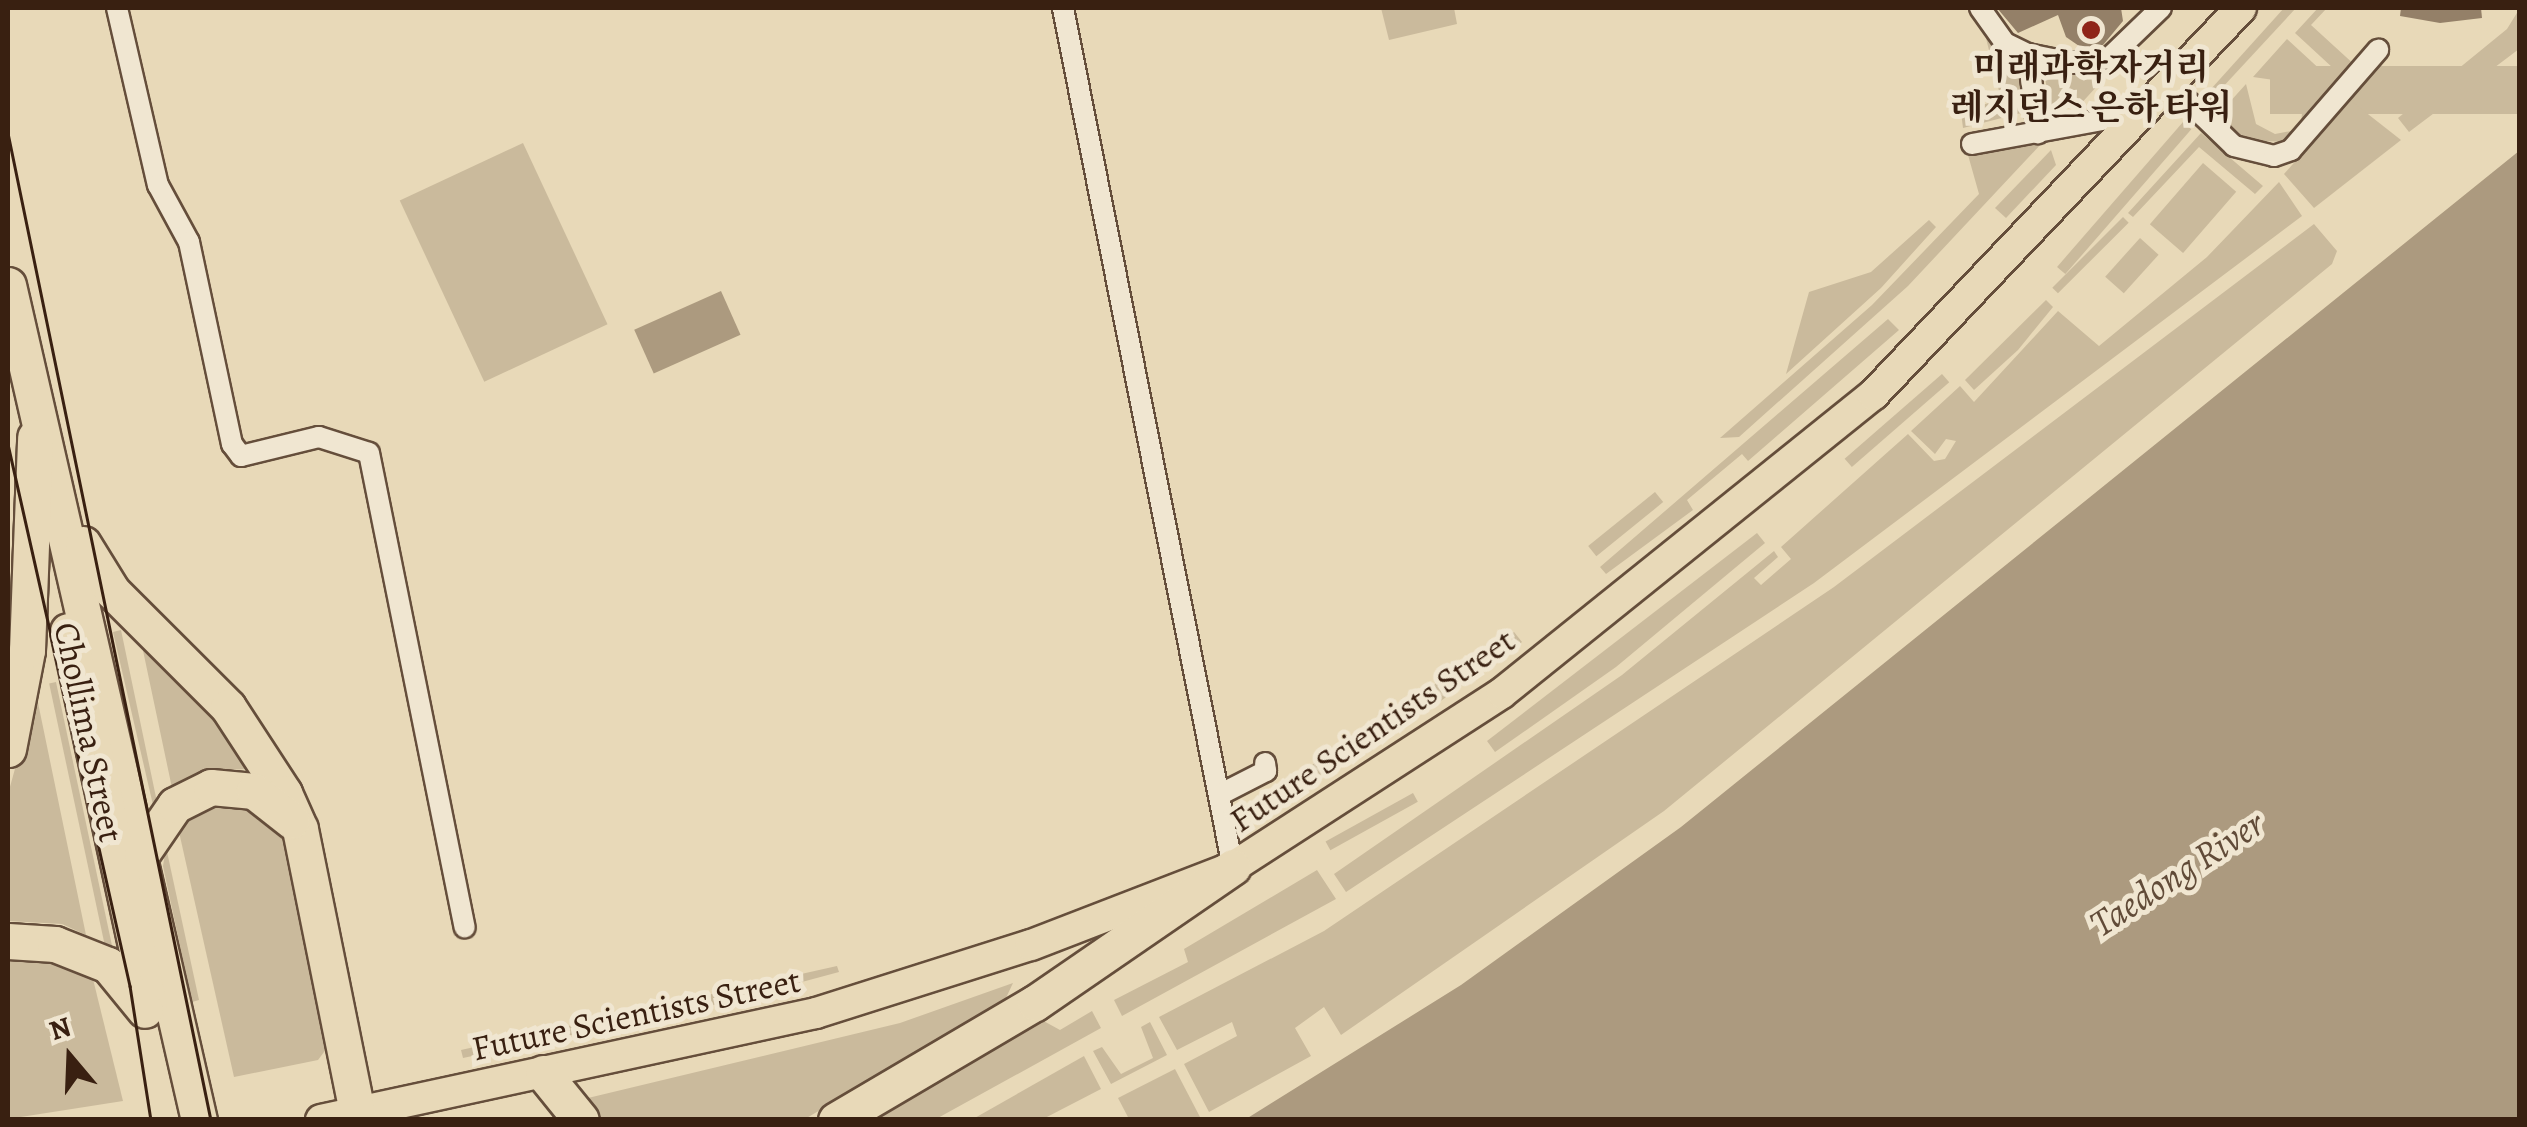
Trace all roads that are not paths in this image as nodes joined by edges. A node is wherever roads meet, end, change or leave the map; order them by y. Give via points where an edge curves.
1 (118, 8) edge
2 (1062, 8) edge
3 (1980, 8) edge
4 (2161, 8) edge
5 (2241, 8) edge
6 (2378, 50) dead end
7 (2028, 54) junction
8 (2170, 84) junction
9 (2146, 109) junction
10 (2038, 134) junction
11 (1972, 144) dead end
12 (8, 286) edge
13 (37, 421) junction
14 (8, 750) edge
15 (1265, 764) dead end
16 (1219, 795) junction
17 (300, 828) junction
18 (142, 852) junction
19 (1233, 867) junction
20 (465, 927) dead end
21 (8, 941) edge
22 (169, 1038) junction
23 (543, 1072) junction
24 (357, 1112) junction
25 (174, 1120) edge
26 (199, 1120) edge
27 (321, 1120) edge
28 (581, 1120) edge
29 (836, 1120) edge

1 - 20 street via 158,186 189,242 232,444 242,456 319,438 369,453
2 - 16 street
3 - 7 street via 2005,43
4 - 7 street via 2109,58 2072,63
5 - 8 main road, Future Scientists Street
6 - 8 street via 2292,150 2274,156 2246,154
7 - 10 street
8 - 9 main road, Future Scientists Street
9 - 10 street via 2109,124
9 - 19 main road, Future Scientists Street via 1873,395 1692,548 1502,693
10 - 11 street
12 - 13 highway, Chollima Street
13 - 14 highway via 27,650
13 - 17 highway via 82,541 112,591 228,707 262,750
13 - 18 highway, Chollima Street
13 - 22 highway, Chollima Street via 51,550
15 - 16 street via 1266,771
16 - 19 street
17 - 18 highway via 254,791 211,787 175,805
17 - 24 highway
18 - 22 highway, Chollima Street
19 - 23 main road, Future Scientists Street via 926,981 692,1043
19 - 29 highway via 1035,1003
21 - 22 highway via 56,944 108,965
22 - 25 highway
22 - 26 highway
23 - 24 main road, Future Scientists Street
23 - 28 highway
24 - 27 main road, Future Scientists Street

